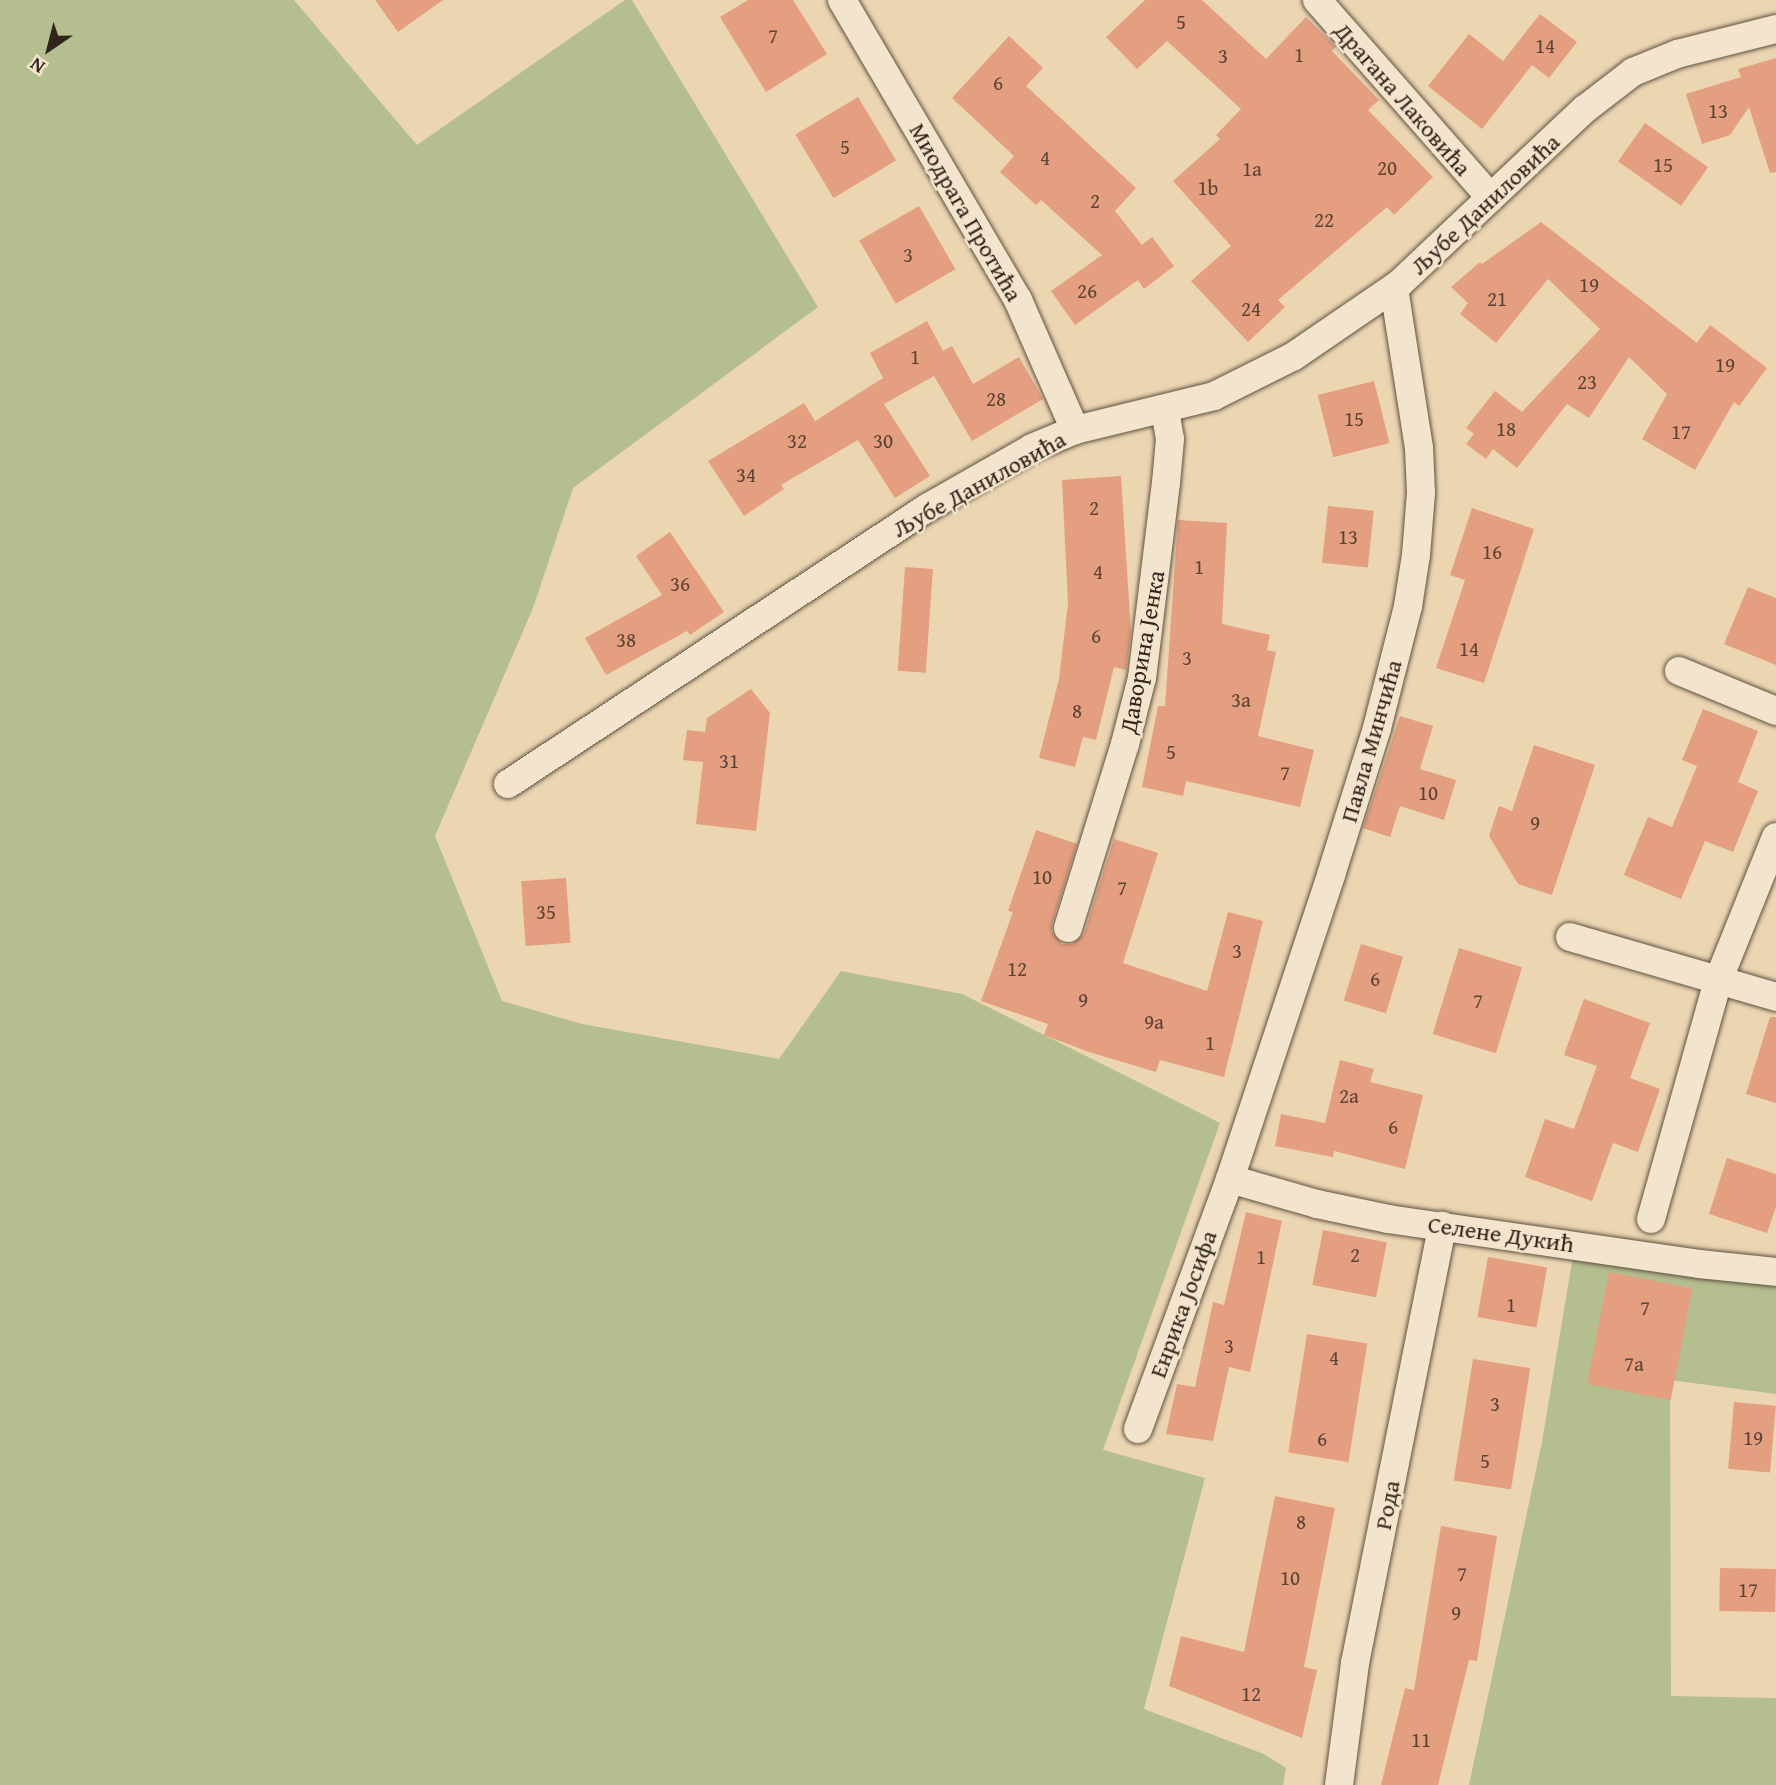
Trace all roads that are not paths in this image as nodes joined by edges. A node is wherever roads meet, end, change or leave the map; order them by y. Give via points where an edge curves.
1 (842, 0) edge
2 (1317, 0) edge
3 (1776, 29) edge
4 (1490, 197) junction
5 (1394, 288) junction
6 (1165, 410) junction
7 (1075, 430) junction
8 (1679, 671) dead end
9 (1776, 711) edge
10 (508, 784) dead end
11 (1776, 837) edge
12 (1068, 928) dead end
13 (1570, 937) dead end
14 (1718, 981) junction
15 (1776, 997) edge
16 (1230, 1180) junction
17 (1651, 1219) dead end
18 (1442, 1226) junction
19 (1776, 1272) edge
20 (1138, 1429) dead end
21 (1339, 1785) edge

1 - 7 street, Миодрага Протића via 1018,300
2 - 4 street, Драгана Лаковића
3 - 4 street, Љубе Даниловића via 1677,54 1633,72 1585,109
4 - 5 street, Љубе Даниловића
5 - 6 street, Љубе Даниловића via 1259,376 1214,396
5 - 16 street, Павла Минчића via 1419,448 1421,493 1408,606 1353,807
6 - 7 street, Љубе Даниловића
6 - 12 street, Даворина Јенка via 1170,439 1167,483 1142,678
7 - 10 street, Љубе Даниловића via 1032,448 927,508
8 - 9 street
11 - 14 street
13 - 14 street
14 - 15 street
14 - 17 street
16 - 18 street, Селене Дукић via 1317,1204
16 - 20 street, Енрика Јосифа
18 - 19 street, Селене Дукић
18 - 21 street, Рода via 1355,1664

